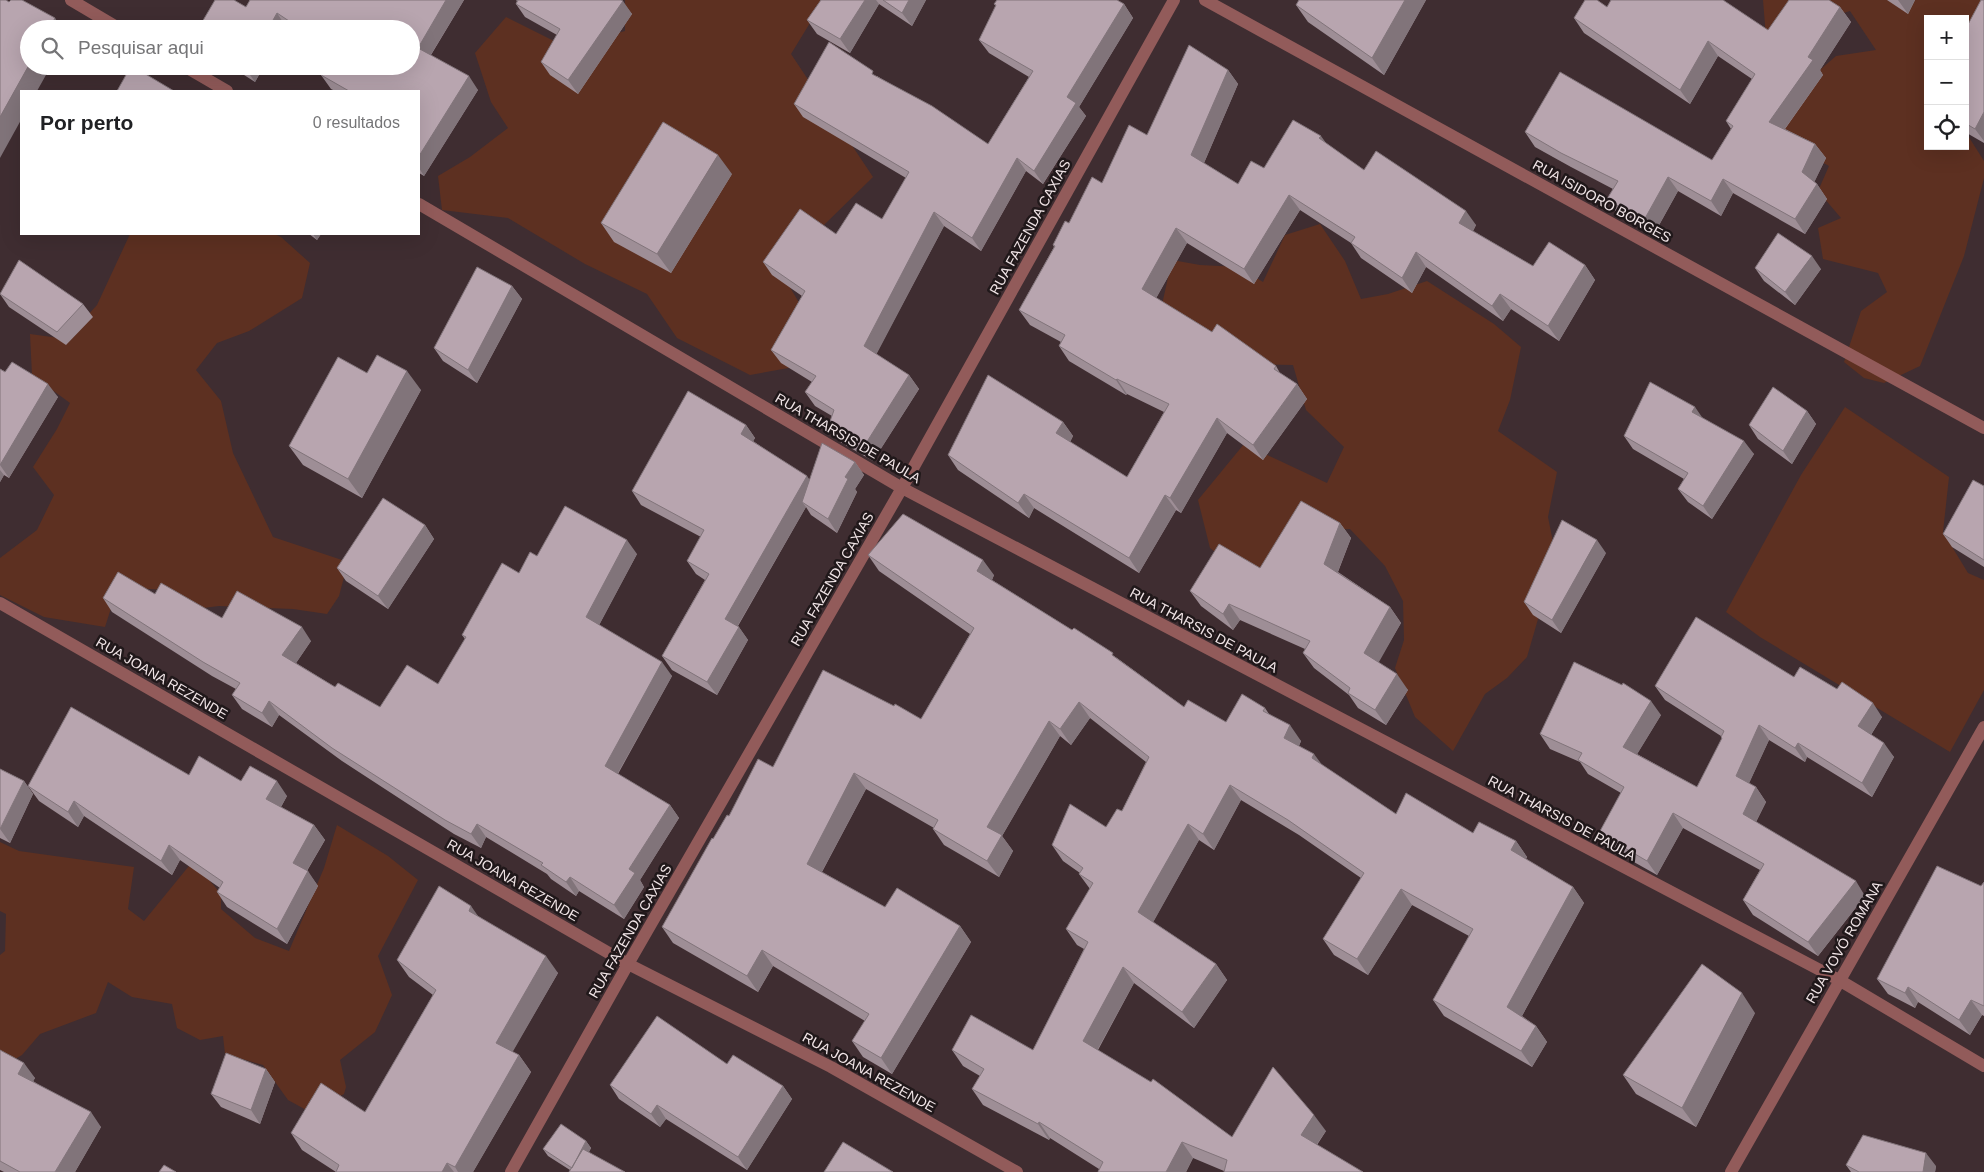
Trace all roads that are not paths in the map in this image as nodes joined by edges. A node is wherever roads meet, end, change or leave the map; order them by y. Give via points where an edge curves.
1 (71, 0) edge
2 (1174, 0) edge
3 (1205, 0) edge
4 (105, 20) edge
5 (199, 75) edge
6 (225, 90) edge
7 (420, 205) edge
8 (1984, 428) edge
9 (902, 488) junction
10 (0, 603) edge
11 (1984, 727) edge
12 (628, 964) junction
13 (1839, 980) junction
14 (1984, 1066) edge
15 (511, 1172) edge
16 (1017, 1172) edge
17 (1731, 1172) edge

1 - 4 street
2 - 9 street, RUA FAZENDA CAXIAS
3 - 8 street, RUA ISIDORO BORGES
5 - 6 street
7 - 9 street, RUA THARSIS DE PAULA
9 - 12 street, RUA FAZENDA CAXIAS
9 - 13 street, RUA THARSIS DE PAULA
10 - 12 street, RUA JOANA REZENDE
11 - 13 street, RUA VOVÓ ROMANA
12 - 15 street, RUA FAZENDA CAXIAS
12 - 16 street, RUA JOANA REZENDE via 831,1067
13 - 14 street, RUA THARSIS DE PAULA
13 - 17 street, RUA VOVÓ ROMANA

